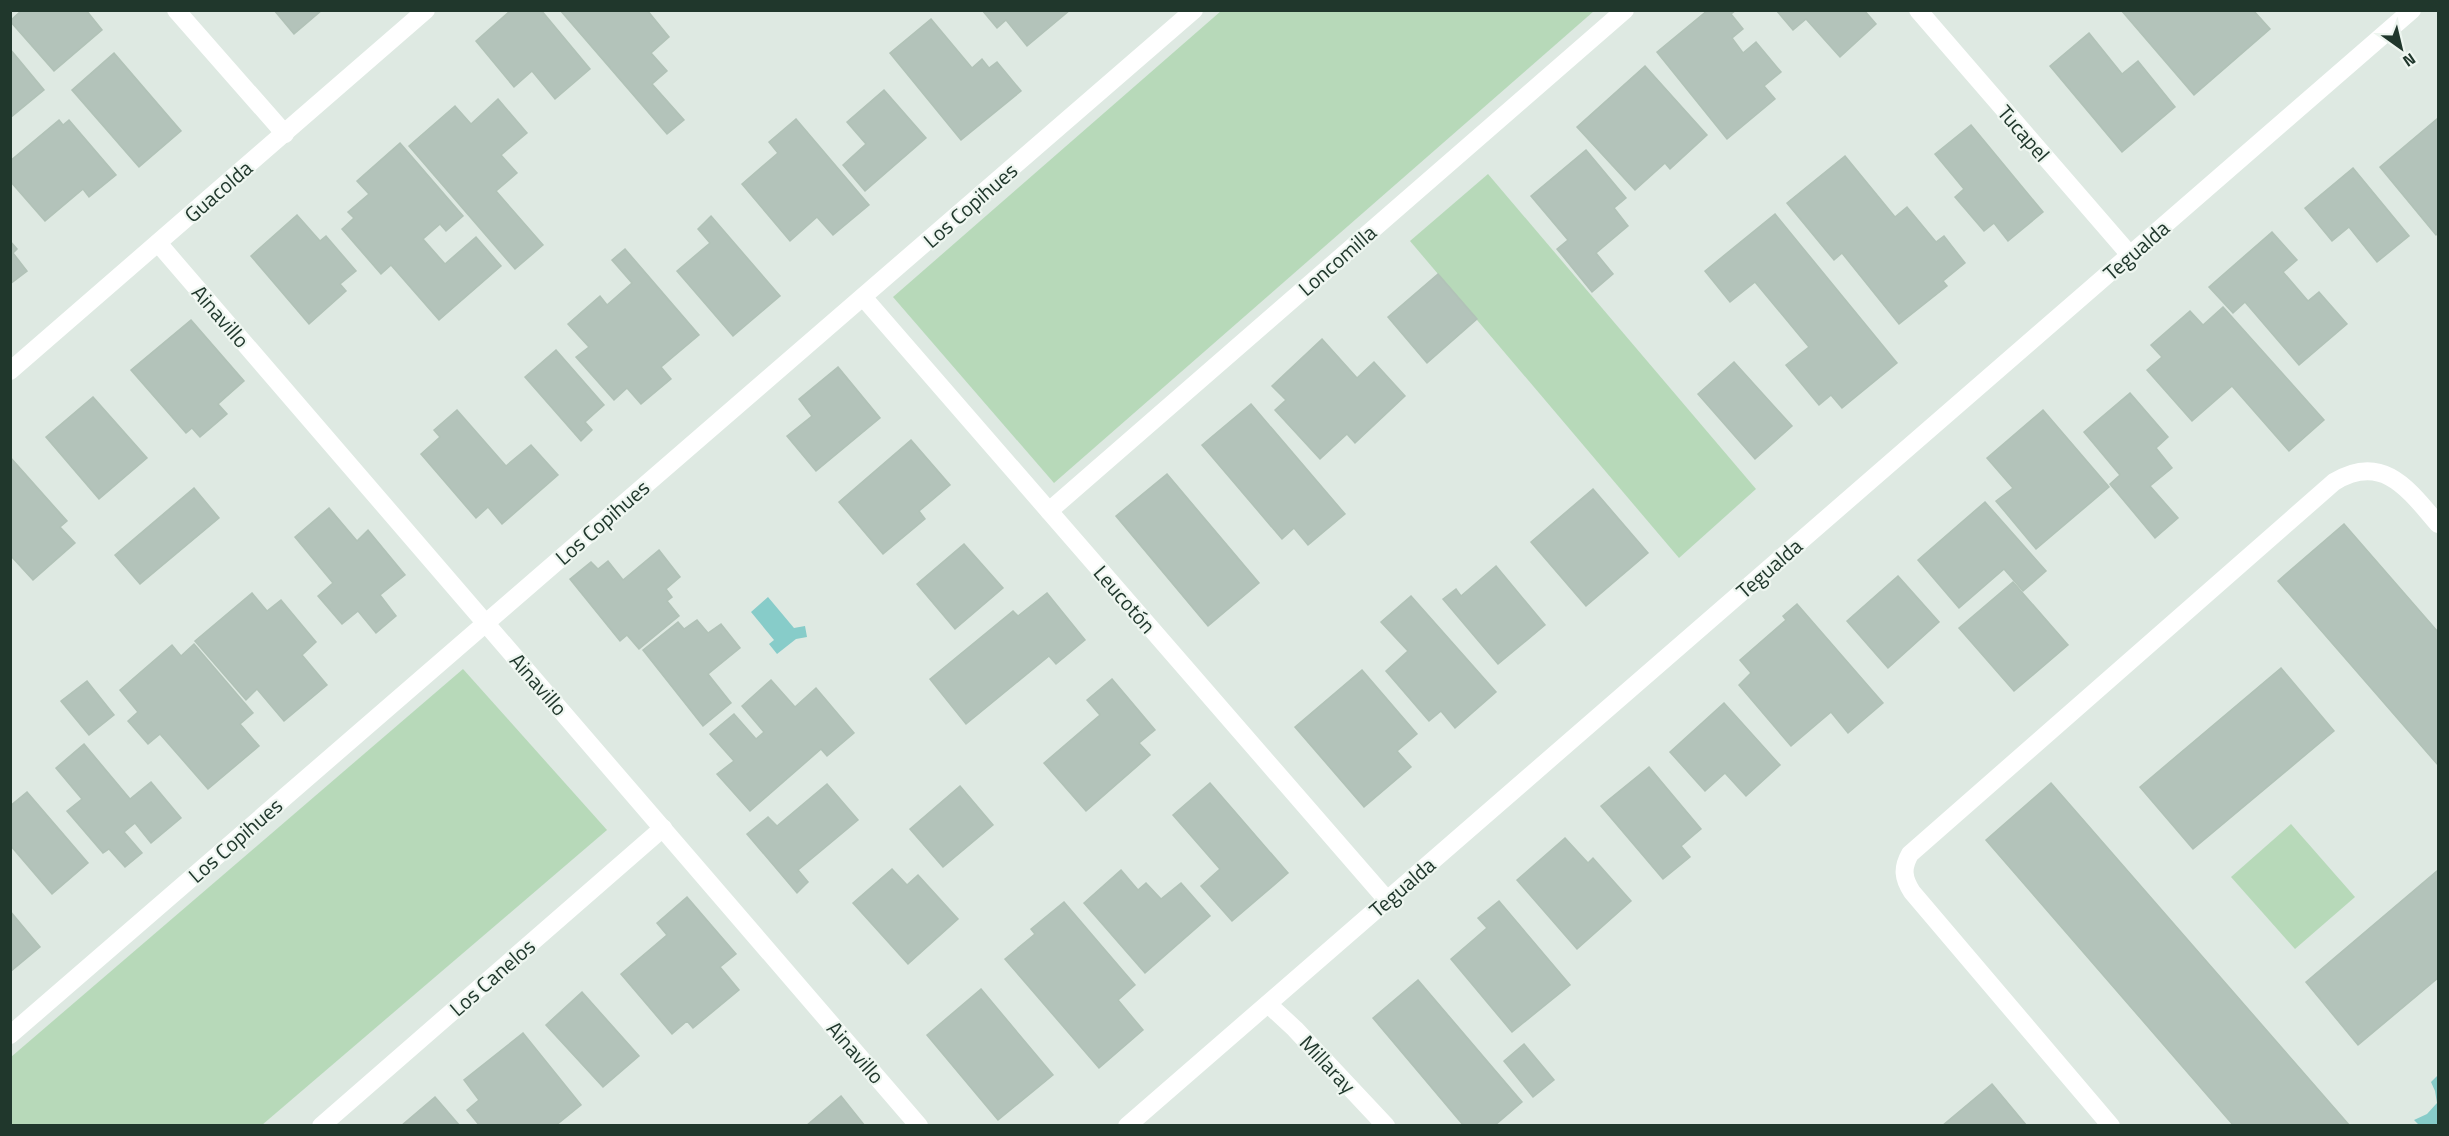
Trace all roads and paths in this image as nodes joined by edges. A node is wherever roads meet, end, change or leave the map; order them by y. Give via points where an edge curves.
1 (176, 10) edge
2 (426, 10) edge
3 (1194, 10) edge
4 (1625, 10) edge
5 (1918, 10) edge
6 (2412, 10) edge
7 (285, 134) junction
8 (158, 243) junction
9 (2130, 255) junction
10 (863, 297) junction
11 (10, 371) edge
12 (1049, 511) junction
13 (2439, 524) edge
14 (486, 623) junction
15 (663, 828) junction
16 (1387, 900) junction
17 (1268, 1004) junction
18 (10, 1035) edge
19 (321, 1125) edge
20 (919, 1125) edge
21 (1127, 1125) edge
22 (1386, 1125) edge
23 (2111, 1125) edge

1 - 7 street
2 - 7 street, Guacolda
3 - 10 street, Los Copihues
4 - 12 street, Loncomilla
5 - 9 street, Tucapel
6 - 9 street, Tegualda
7 - 8 street, Guacolda
8 - 11 street, Guacolda
8 - 14 street, Ainavillo
9 - 16 street, Tegualda
10 - 12 street, Leucotón
10 - 14 street, Los Copihues
12 - 16 street, Leucotón
13 - 23 street via 2400,482 2388,475 2374,470 2346,474 1910,854 1904,870 1912,892
14 - 15 street, Ainavillo
14 - 18 street, Los Copihues
15 - 19 street, Los Canelos
15 - 20 street, Ainavillo
16 - 17 street, Tegualda
17 - 21 street, Tegualda
17 - 22 street, Millaray

